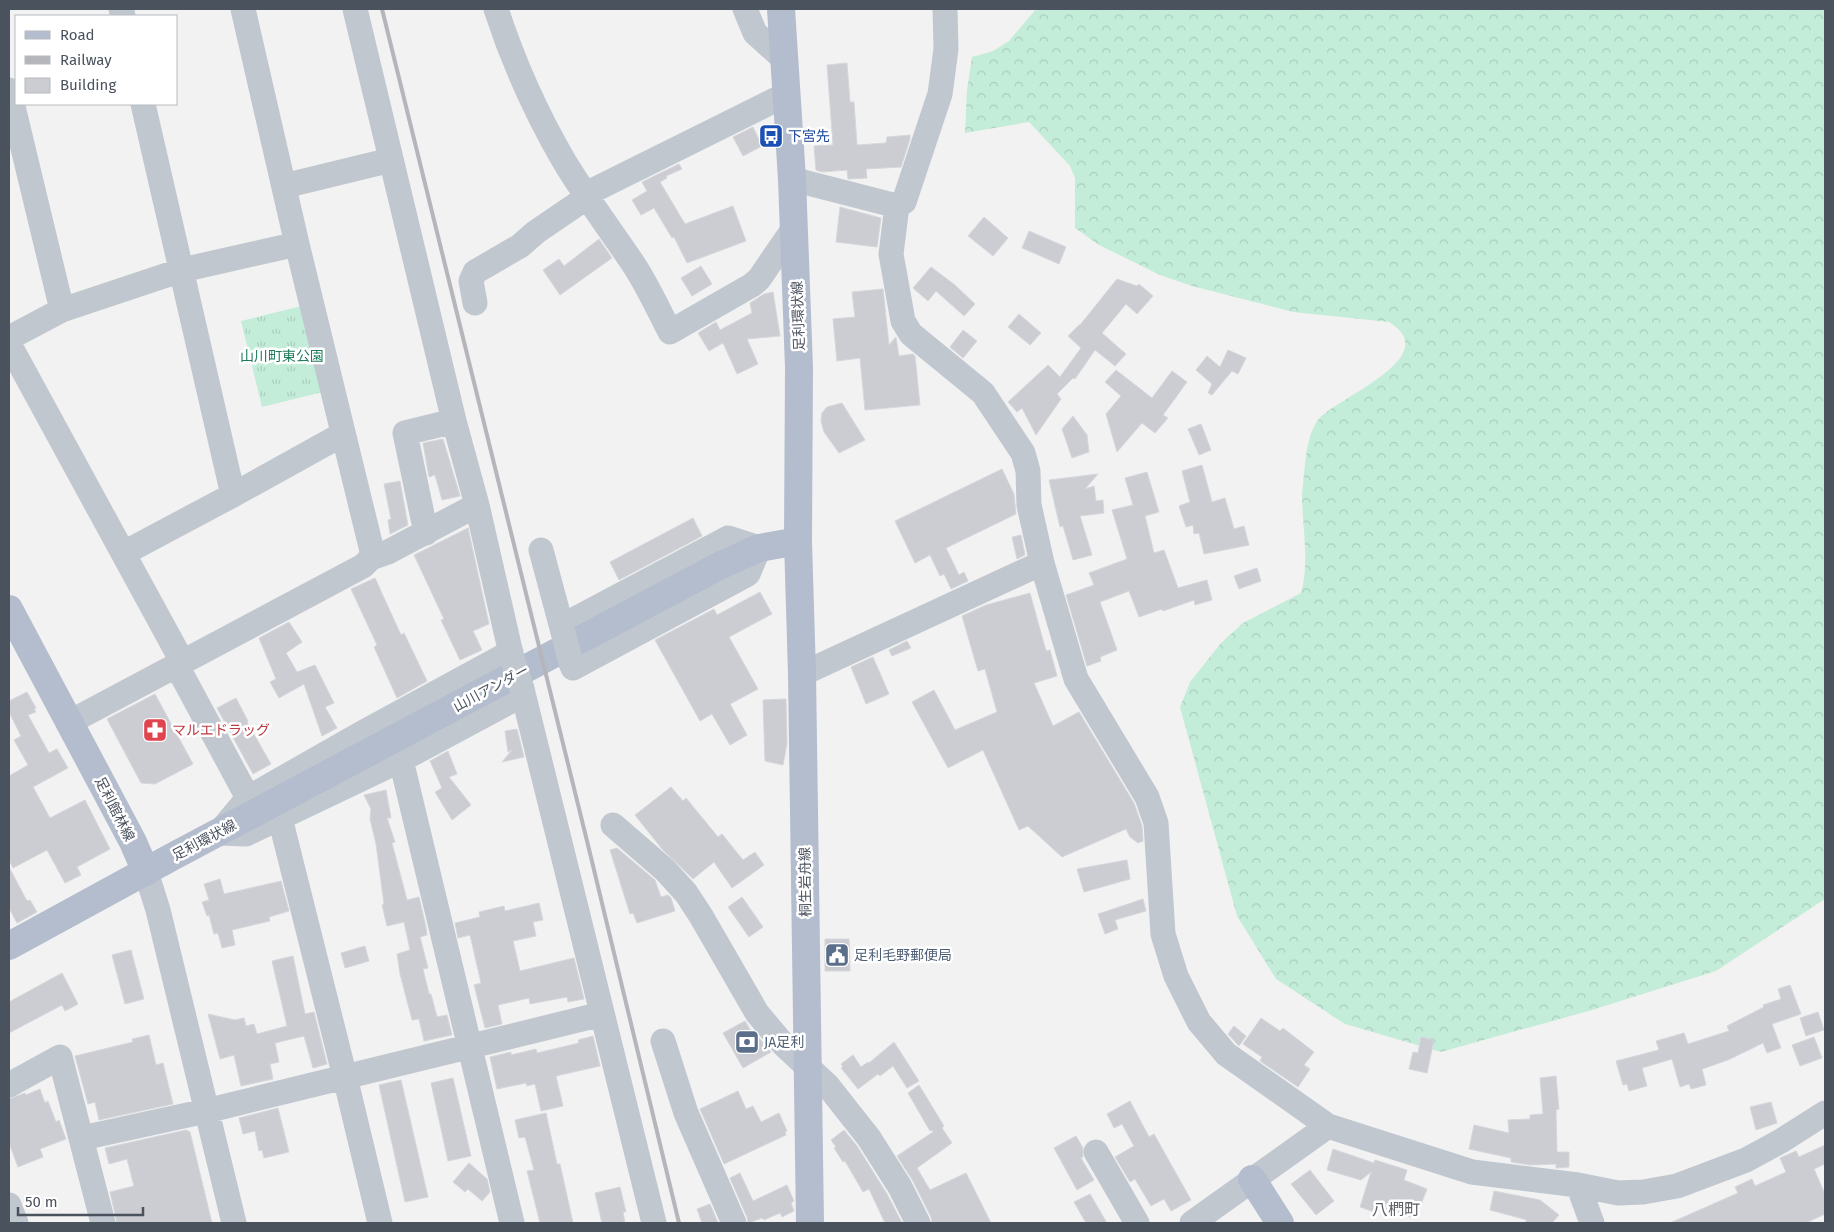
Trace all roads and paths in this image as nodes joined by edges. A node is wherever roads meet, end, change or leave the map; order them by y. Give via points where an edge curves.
1 (243, 9) edge
2 (355, 9) edge
3 (496, 9) edge
4 (744, 9) edge
5 (781, 9) edge
6 (945, 9) edge
7 (785, 60) junction
8 (9, 90) edge
9 (788, 94) junction
10 (143, 105) edge
11 (391, 160) junction
12 (792, 179) junction
13 (284, 186) junction
14 (586, 196) junction
15 (898, 206) junction
16 (794, 228) junction
17 (297, 244) junction
18 (182, 270) junction
19 (475, 304) dead end
20 (62, 310) junction
21 (9, 338) edge
22 (9, 344) edge
23 (454, 421) junction
24 (343, 434) junction
25 (233, 495) junction
26 (477, 505) junction
27 (426, 533) junction
28 (798, 541) junction
29 (759, 548) junction
30 (541, 550) dead end
31 (124, 553) junction
32 (371, 558) junction
33 (1042, 563) junction
34 (9, 609) edge
35 (563, 629) junction
36 (512, 655) junction
37 (180, 665) junction
38 (802, 674) junction
39 (522, 692) junction
40 (70, 722) junction
41 (401, 760) junction
42 (264, 808) junction
43 (613, 825) dead end
44 (146, 872) junction
45 (9, 946) edge
46 (602, 1014) junction
47 (663, 1041) dead end
48 (469, 1047) junction
49 (808, 1067) junction
50 (345, 1077) junction
51 (9, 1085) edge
52 (206, 1111) junction
53 (1825, 1113) edge
54 (1328, 1126) junction
55 (82, 1138) junction
56 (1096, 1152) dead end
57 (1252, 1179) junction
58 (1578, 1185) junction
59 (9, 1205) edge
60 (16, 1223) edge
61 (103, 1223) edge
62 (234, 1223) edge
63 (380, 1223) edge
64 (512, 1223) edge
65 (654, 1223) edge
66 (734, 1223) edge
67 (810, 1223) edge
68 (918, 1223) edge
69 (1137, 1223) edge
70 (1192, 1223) edge
71 (1280, 1223) edge
72 (1592, 1223) edge

1 - 13 street
2 - 11 street
3 - 14 street via 538,111
4 - 7 street via 755,33
5 - 7 main road, 足利環状線
6 - 15 street via 946,50 940,94 904,202
7 - 9 main road, 足利環状線
8 - 20 street
9 - 12 main road, 足利環状線
9 - 14 street
10 - 18 street
11 - 13 street
11 - 23 street
12 - 15 street
12 - 16 main road, 足利環状線
13 - 17 street
14 - 16 street via 633,264 670,332 752,285
14 - 19 street via 520,246 475,272 471,281
15 - 33 street via 891,254 903,321 911,334 983,393 1023,453 1028,470 1029,505
16 - 28 main road, 足利環状線 via 800,368
17 - 18 street
17 - 24 street
18 - 20 street
18 - 25 street
20 - 21 street
22 - 31 street
23 - 26 street
23 - 27 street via 405,433
24 - 25 street
24 - 32 street via 372,551
25 - 31 street
26 - 27 street
26 - 36 street
27 - 32 street
28 - 29 main road
28 - 38 main road, 桐生岩舟線
29 - 35 street via 728,538
29 - 35 street, bridge via 748,574 573,668
29 - 42 main road, 山川アンダー via 719,566
30 - 35 street
31 - 37 street
32 - 37 street via 363,566
33 - 38 street
33 - 54 street via 1076,679 1147,797 1156,823 1163,934 1176,976 1198,1022 1226,1054
34 - 40 main road, 足利館林線
36 - 39 street, bridge
36 - 42 street via 362,733
37 - 40 street
37 - 42 street
38 - 49 main road, 桐生岩舟線
39 - 41 street
39 - 46 street
40 - 44 main road, 足利館林線
41 - 42 street
41 - 48 street
42 - 44 main road, 足利環状線
42 - 50 street
43 - 49 street via 686,892 757,1013
44 - 45 main road
44 - 52 street
46 - 48 street
46 - 65 street
47 - 66 street via 686,1113
48 - 50 street
48 - 64 street
49 - 67 main road, 桐生岩舟線
49 - 68 street via 828,1086 869,1138
50 - 52 street
50 - 63 street
51 - 55 street via 60,1057
52 - 55 street
52 - 62 street
53 - 58 street via 1746,1160 1677,1186 1618,1193
54 - 57 street
54 - 58 street via 1472,1172
55 - 61 street
56 - 69 street
57 - 70 street
57 - 71 main road
58 - 72 street
59 - 60 street

